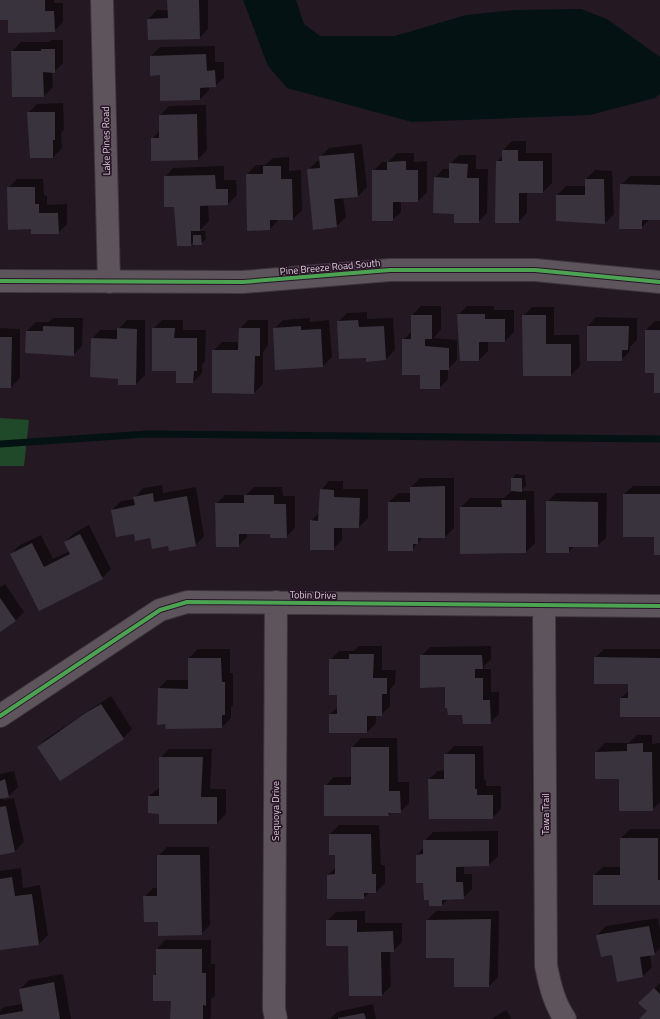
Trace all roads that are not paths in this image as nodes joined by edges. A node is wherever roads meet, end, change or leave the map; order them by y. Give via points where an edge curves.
1 (102, 0) edge
2 (0, 281) edge
3 (109, 282) junction
4 (660, 282) edge
5 (276, 602) junction
6 (544, 605) junction
7 (660, 606) edge
8 (0, 716) edge
9 (276, 1019) edge
10 (565, 1019) edge

1 - 3 street, Lake Pines Road
2 - 3 street, Pine Breeze Road South
3 - 4 street, Pine Breeze Road South via 243,282 390,270 535,270
5 - 6 street, Tobin Drive
5 - 8 street, Tobin Drive via 187,602 160,610
5 - 9 street, Sequoya Drive
6 - 7 street, Tobin Drive
6 - 10 street, Tawa Trail via 546,966 550,988

